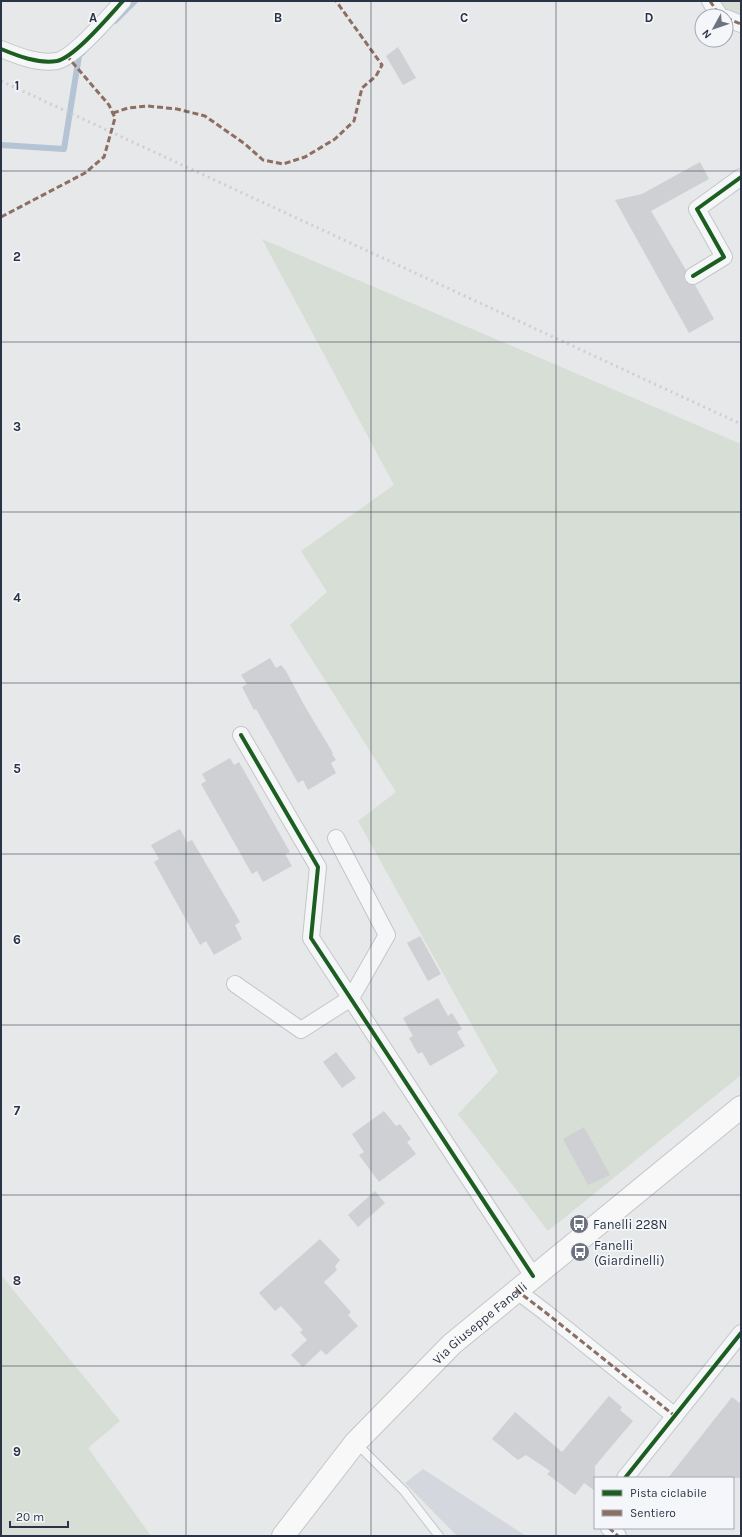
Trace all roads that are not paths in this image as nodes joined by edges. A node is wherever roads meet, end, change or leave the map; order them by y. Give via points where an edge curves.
1 (123, 1) edge
2 (1, 48) edge
3 (741, 177) edge
4 (693, 276) dead end
5 (241, 735) dead end
6 (336, 838) dead end
7 (235, 984) dead end
8 (351, 998) junction
9 (741, 1107) edge
10 (533, 1276) junction
11 (516, 1290) junction
12 (739, 1340) edge
13 (675, 1416) junction
14 (355, 1443) junction
15 (627, 1477) edge
16 (610, 1529) edge
17 (283, 1536) edge
18 (439, 1536) edge
19 (618, 1536) edge

1 - 2 street via 74,51 59,60 35,61
3 - 4 street via 697,209 724,257
5 - 8 street via 318,867 311,938
6 - 8 street via 387,935
7 - 8 street via 301,1030
8 - 10 street
9 - 10 main road, Via Giuseppe Fanelli
10 - 11 main road, Via Giuseppe Fanelli
11 - 13 street
11 - 14 main road, Via Giuseppe Fanelli via 427,1367
12 - 13 street
13 - 15 street
14 - 17 main road, Via Giuseppe Fanelli
14 - 18 lane via 404,1491
16 - 19 street

